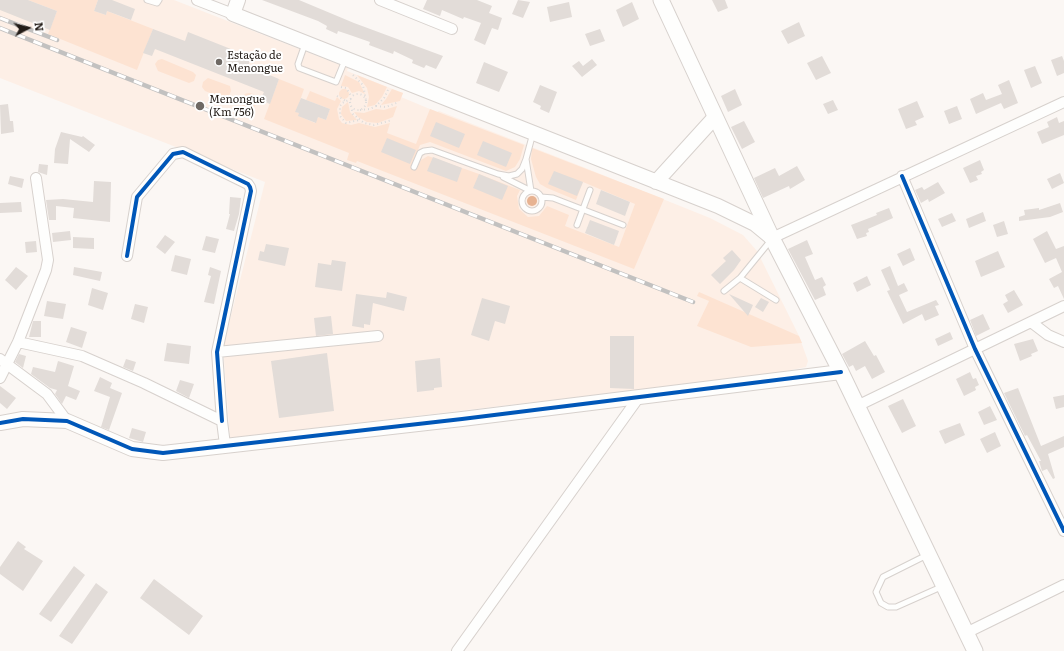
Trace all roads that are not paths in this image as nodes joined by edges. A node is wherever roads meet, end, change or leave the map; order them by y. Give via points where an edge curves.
1 (147, 0) edge
2 (159, 0) edge
3 (197, 0) edge
4 (238, 0) edge
5 (380, 0) edge
6 (661, 0) edge
7 (233, 14) junction
8 (452, 29) dead end
9 (305, 43) junction
10 (345, 59) junction
11 (1064, 102) edge
12 (715, 117) junction
13 (533, 133) junction
14 (526, 159) junction
15 (414, 167) dead end
16 (498, 174) junction
17 (902, 176) junction
18 (36, 178) dead end
19 (656, 182) junction
20 (590, 190) dead end
21 (531, 191) junction
22 (541, 197) junction
23 (583, 209) junction
24 (577, 224) dead end
25 (623, 225) dead end
26 (772, 238) junction
27 (127, 256) dead end
28 (740, 278) junction
29 (724, 291) dead end
30 (776, 300) dead end
31 (1064, 306) edge
32 (1030, 322) junction
33 (378, 336) dead end
34 (18, 342) junction
35 (1064, 342) edge
36 (975, 349) junction
37 (217, 352) junction
38 (4, 362) edge
39 (841, 372) junction
40 (0, 378) edge
41 (639, 397) junction
42 (856, 406) junction
43 (67, 421) junction
44 (222, 421) junction
45 (0, 423) edge
46 (225, 445) junction
47 (1064, 531) edge
48 (928, 555) junction
49 (1064, 585) edge
50 (943, 586) junction
51 (966, 633) junction
52 (457, 651) edge
53 (975, 651) edge

1 - 2 lane via 155,3
3 - 7 street
4 - 7 street
5 - 8 street
6 - 12 main road
7 - 9 street
9 - 10 street
9 - 10 lane via 299,68 336,82
10 - 13 street
11 - 17 street
12 - 19 street
12 - 26 main road
13 - 14 lane
13 - 19 street
14 - 16 lane via 517,174
14 - 21 lane
15 - 16 lane via 420,153 432,150
16 - 21 lane
17 - 26 street
17 - 36 street
18 - 34 street via 48,260
19 - 26 street via 755,224
20 - 23 lane
21 - 22 lane via 537,192
21 - 22 lane via 525,194 522,200 528,211 535,211 540,207
22 - 23 lane via 553,198
23 - 24 lane
23 - 25 lane
26 - 28 lane
26 - 39 main road
27 - 37 street via 137,197 173,154 183,152 248,184 252,191
28 - 29 lane
28 - 30 lane
31 - 32 street
32 - 35 street via 1048,335
32 - 36 street
33 - 37 street
34 - 38 street
34 - 44 street via 82,356
36 - 42 street
36 - 47 street
37 - 44 street
38 - 40 street
38 - 43 street via 47,394
39 - 41 street
39 - 42 main road
41 - 46 street
41 - 52 street
42 - 48 main road
43 - 45 street via 23,419
43 - 46 street via 142,452 163,453
44 - 46 street
48 - 50 main road
48 - 50 lane via 883,578 876,592 881,603 888,607 896,607
49 - 51 street
50 - 51 main road
51 - 53 main road

